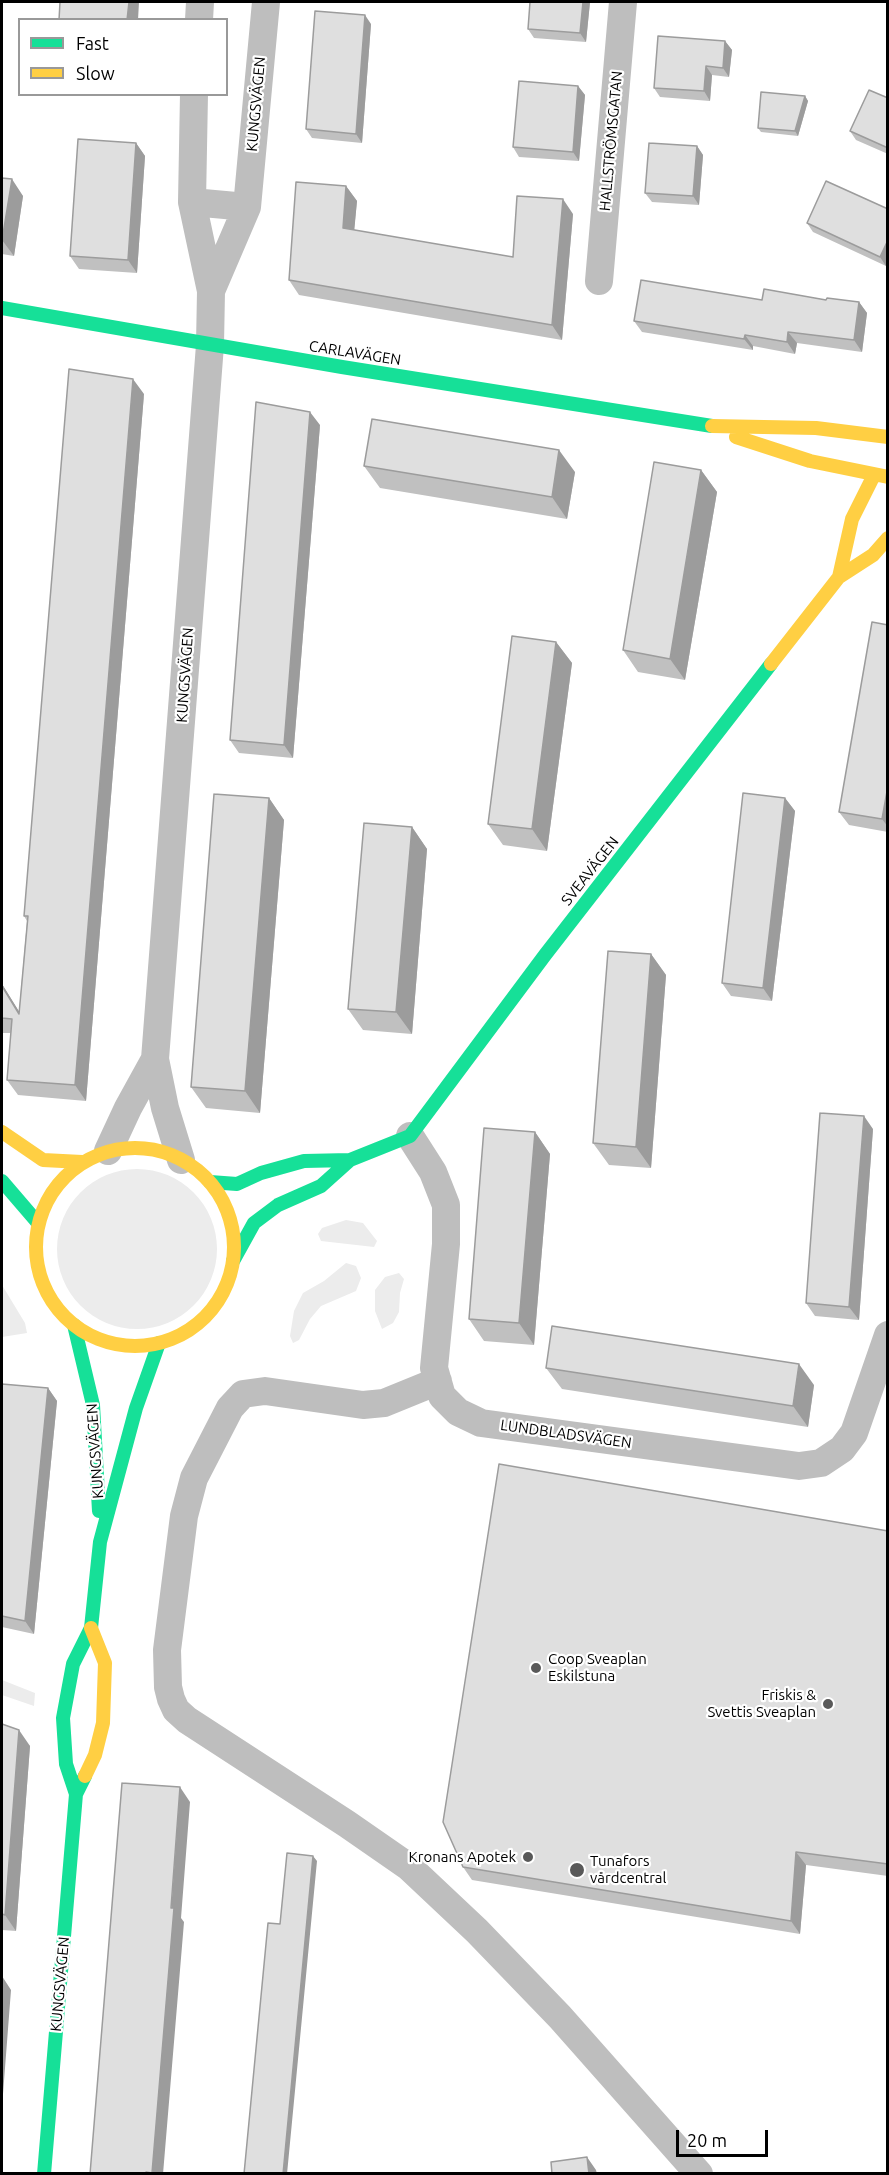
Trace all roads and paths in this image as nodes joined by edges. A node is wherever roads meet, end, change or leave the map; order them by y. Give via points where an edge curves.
1 (200, 2) edge
2 (266, 2) edge
3 (623, 2) edge
4 (199, 18) edge
5 (194, 96) edge
6 (192, 202) junction
7 (247, 207) junction
8 (599, 281) dead end
9 (212, 291) junction
10 (2, 308) edge
11 (210, 345) junction
12 (703, 426) junction
13 (886, 438) edge
14 (880, 472) edge
15 (888, 538) edge
16 (839, 577) junction
17 (155, 1059) junction
18 (2, 1132) edge
19 (410, 1136) junction
20 (108, 1151) junction
21 (181, 1160) junction
22 (350, 1160) junction
23 (82, 1162) junction
24 (2, 1181) edge
25 (210, 1182) junction
26 (38, 1223) junction
27 (233, 1261) junction
28 (74, 1325) junction
29 (888, 1335) edge
30 (159, 1343) junction
31 (438, 1381) junction
32 (100, 1542) junction
33 (91, 1628) junction
34 (76, 1794) junction
35 (44, 2174) edge
36 (699, 2174) edge

1 - 4 street
2 - 7 street, KUNGSVÄGEN
3 - 8 street, HALLSTRÖMSGATAN
5 - 6 street, KUNGSVÄGEN
6 - 7 street
6 - 9 street, KUNGSVÄGEN
7 - 9 street, KUNGSVÄGEN
9 - 11 street, KUNGSVÄGEN
10 - 11 street, CARLAVÄGEN
11 - 12 street, CARLAVÄGEN
11 - 17 street, KUNGSVÄGEN
12 - 13 street, CARLAVÄGEN via 816,428
12 - 14 street, CARLAVÄGEN via 810,462
14 - 16 street, SVEAVÄGEN via 852,519
15 - 16 street, SVEAVÄGEN via 873,555
16 - 19 street, SVEAVÄGEN via 552,946
17 - 20 street, KUNGSVÄGEN
17 - 21 street, KUNGSVÄGEN
18 - 23 street via 43,1160
19 - 22 street
19 - 31 street, LUNDBLADSVÄGEN via 433,1172 446,1205 434,1368
20 - 21 street via 149,1148
20 - 23 street
21 - 25 street
22 - 25 street via 304,1161 237,1184
22 - 27 street via 321,1186 278,1205 254,1223
23 - 26 street via 60,1181
24 - 26 street
25 - 27 street via 224,1203 233,1230
26 - 28 street via 35,1248 40,1278 55,1306
27 - 30 street via 227,1284 200,1322
28 - 30 street via 119,1345
28 - 32 street, KUNGSVÄGEN via 93,1405
29 - 31 street, LUNDBLADSVÄGEN via 854,1433 842,1449 821,1463 799,1466 481,1423 458,1412 442,1396
30 - 32 street, KUNGSVÄGEN via 136,1408
31 - 36 street via 384,1403 363,1405 265,1391 243,1394 230,1408 194,1478 184,1516 167,1650 171,1699 187,1720 409,1868 560,2017
32 - 33 street, KUNGSVÄGEN
33 - 34 street, KUNGSVÄGEN via 73,1664 63,1718 66,1764
33 - 34 street, KUNGSVÄGEN via 105,1663 103,1723 95,1755
34 - 35 street, KUNGSVÄGEN

